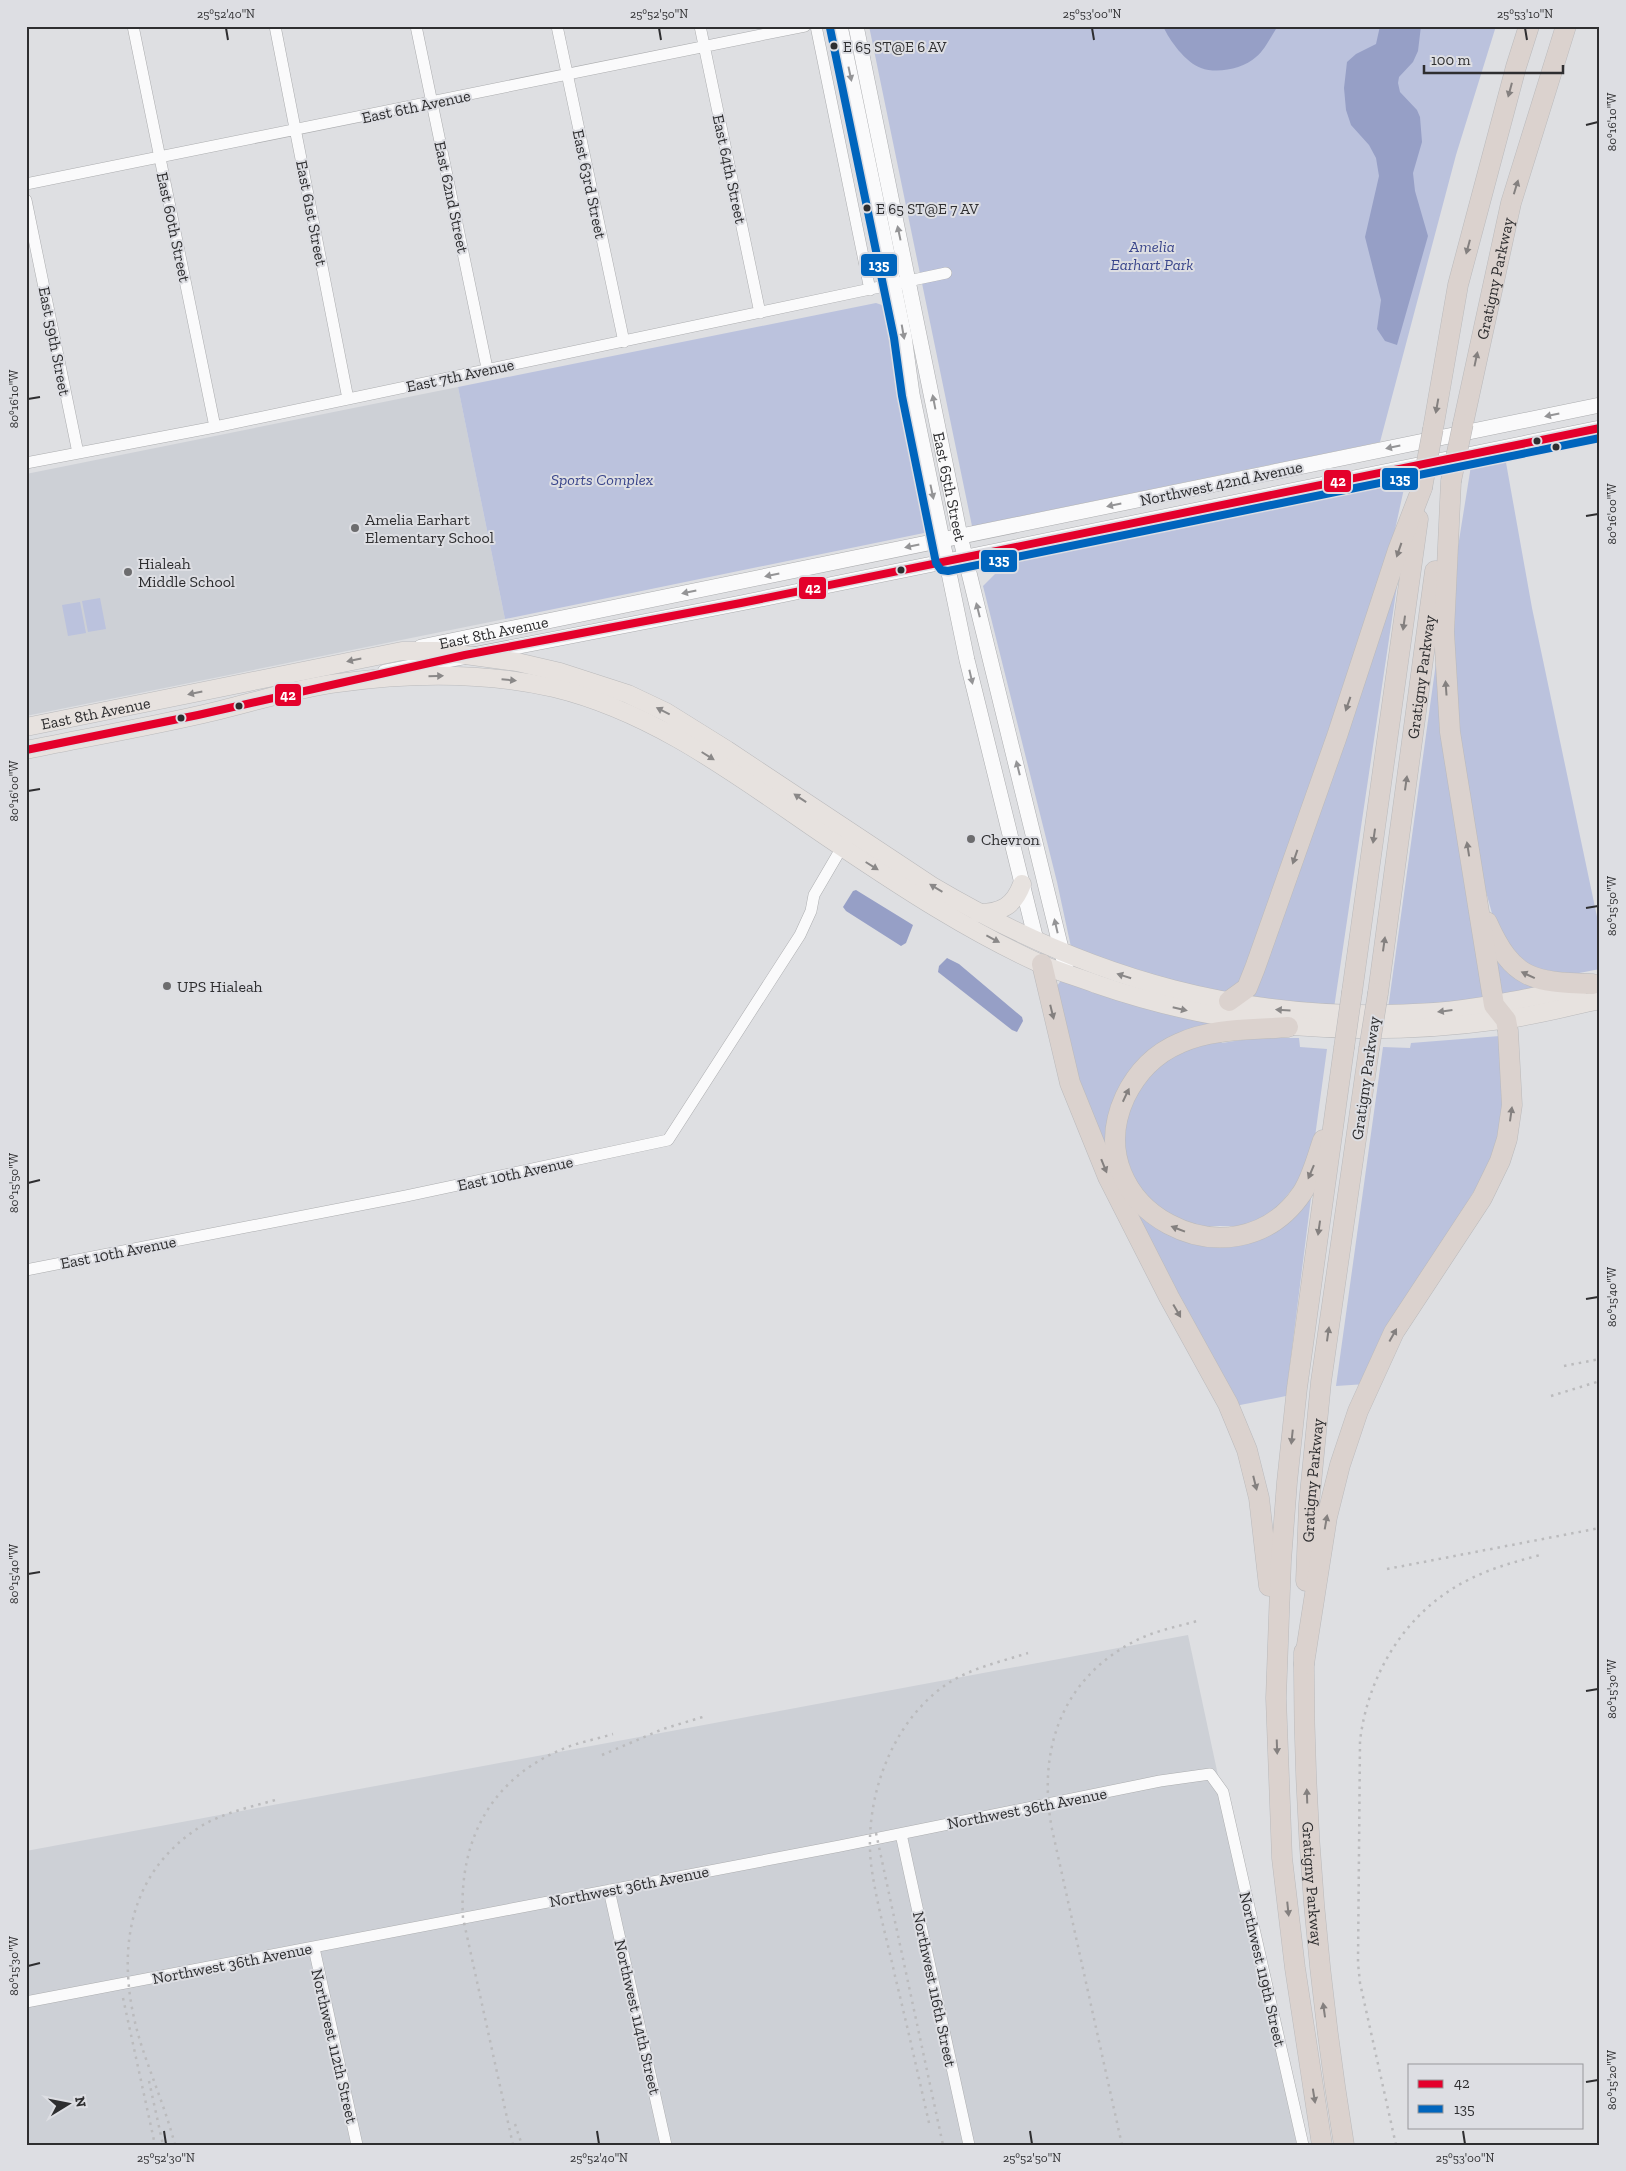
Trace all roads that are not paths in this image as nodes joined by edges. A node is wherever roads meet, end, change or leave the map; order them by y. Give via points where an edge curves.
1 (133, 26) edge
2 (274, 26) edge
3 (416, 26) edge
4 (557, 26) edge
5 (700, 26) edge
6 (805, 26) edge
7 (816, 26) edge
8 (840, 26) edge
9 (856, 26) edge
10 (1529, 26) edge
11 (1566, 26) edge
12 (704, 47) junction
13 (567, 74) junction
14 (432, 102) junction
15 (296, 130) junction
16 (159, 157) junction
17 (26, 184) edge
18 (26, 200) edge
19 (946, 273) dead end
20 (909, 281) junction
21 (894, 284) junction
22 (870, 290) junction
23 (760, 313) junction
24 (624, 342) junction
25 (487, 368) junction
26 (348, 399) junction
27 (1600, 405) edge
28 (215, 427) junction
29 (1600, 428) edge
30 (78, 453) junction
31 (26, 463) edge
32 (1451, 481) junction
33 (1422, 488) junction
34 (960, 536) junction
35 (942, 540) junction
36 (965, 558) junction
37 (946, 561) junction
38 (737, 582) junction
39 (741, 603) junction
40 (402, 650) junction
41 (465, 655) junction
42 (271, 677) junction
43 (335, 683) junction
44 (274, 697) junction
45 (67, 719) junction
46 (26, 727) edge
47 (72, 741) junction
48 (26, 750) edge
49 (851, 832) junction
50 (842, 847) junction
51 (1022, 884) junction
52 (1476, 897) junction
53 (978, 913) junction
54 (1036, 940) junction
55 (1062, 953) junction
56 (1042, 964) junction
57 (1067, 973) junction
58 (1597, 989) edge
59 (1229, 1002) junction
60 (1500, 1012) junction
61 (1288, 1027) junction
62 (1338, 1093) junction
63 (26, 1270) edge
64 (1308, 1622) junction
65 (1276, 1628) junction
66 (1223, 1792) joint
67 (900, 1834) junction
68 (609, 1890) junction
69 (314, 1948) junction
70 (26, 2002) edge
71 (357, 2145) edge
72 (666, 2145) edge
73 (969, 2145) edge
74 (1303, 2145) edge
75 (1322, 2145) edge
76 (1344, 2145) edge

1 - 16 street, East 60th Street
2 - 15 street, East 61st Street
3 - 14 street, East 62nd Street
4 - 13 street, East 63rd Street
5 - 12 street, East 64th Street
6 - 12 street, East 6th Avenue
7 - 22 street
8 -> 21 main road, East 65th Street
20 -> 9 main road, East 65th Street
10 -> 33 highway, Gratigny Parkway, bridge via 1458,285
32 -> 11 highway, Gratigny Parkway, bridge via 1511,203
12 - 13 street, East 6th Avenue
12 - 23 street, East 64th Street
13 - 14 street, East 6th Avenue
13 - 24 street, East 63rd Street
14 - 15 street, East 6th Avenue
14 - 25 street, East 62nd Street
15 - 16 street, East 6th Avenue
15 - 26 street, East 61st Street
16 - 17 street, East 6th Avenue
16 - 28 street, East 60th Street
18 - 30 street, East 59th Street
19 - 20 street, East 7th Avenue
20 - 21 street, East 7th Avenue
34 -> 20 main road, East 65th Street
21 - 22 street, East 7th Avenue
21 -> 35 main road, East 65th Street via 912,394
22 - 23 street, East 7th Avenue
23 - 24 street, East 7th Avenue
24 - 25 street, East 7th Avenue
25 - 26 street, East 7th Avenue
26 - 28 street, East 7th Avenue
27 -> 34 main road, Northwest 42nd Avenue
28 - 30 street, East 7th Avenue
29 - 36 main road, Northwest 42nd Avenue
30 - 31 street, East 7th Avenue
52 -> 32 highway via 1450,732 1446,684 1444,632
64 -> 32 highway, Gratigny Parkway, bridge via 1309,1504 1321,1382 1436,561
33 -> 59 highway via 1256,968 1247,988
33 -> 62 highway, Gratigny Parkway, bridge
34 - 35 main road, East 8th Avenue
34 - 36 main road, East 65th Street
35 - 37 main road, East 65th Street
35 -> 38 main road, East 8th Avenue
36 - 37 main road, Northwest 42nd Avenue
55 -> 36 main road, East 65th Street
37 - 39 main road, East 8th Avenue
37 -> 51 main road, East 65th Street
38 - 39 main road
38 -> 40 main road, East 8th Avenue
39 - 41 main road, East 8th Avenue
40 - 41 main road
40 -> 42 main road, East 8th Avenue
41 - 43 main road, East 8th Avenue
49 -> 41 main road via 674,716 628,694 560,672
42 - 44 main road
42 -> 45 main road, East 8th Avenue
43 - 44 main road, East 8th Avenue
43 -> 50 main road via 460,676 514,680 601,702 678,738
44 - 47 main road, East 8th Avenue
45 - 46 main road, East 8th Avenue
45 - 47 main road
47 - 48 main road, East 8th Avenue
49 - 50 street, East 10th Avenue
53 -> 49 main road
50 -> 56 main road via 950,915
50 - 63 street, East 10th Avenue via 814,895 811,912 800,935 668,1140 406,1196
51 - 53 main road via 1018,896 1009,906 996,912
51 - 54 main road, East 65th Street
58 -> 52 highway via 1539,980 1521,972 1508,961 1497,944
52 - 60 highway
53 - 54 main road
54 - 55 main road
54 - 56 main road, East 65th Street
55 - 57 main road, East 65th Street
59 -> 55 main road via 1141,981
56 - 57 main road
56 -> 65 highway via 1070,1083 1108,1177 1228,1404 1247,1450 1259,1498
57 -> 61 main road via 1174,1007 1227,1019
58 - 60 main road
60 -> 59 main road via 1392,1014 1275,1009
60 - 61 main road via 1439,1028
64 -> 60 highway via 1340,1465 1371,1378 1394,1332 1477,1206 1500,1161 1507,1139 1512,1076
62 -> 61 highway via 1302,1192 1284,1212 1259,1229 1236,1237 1197,1235 1179,1231 1160,1221 1140,1203 1128,1186 1117,1160 1116,1131 1122,1104 1134,1078 1160,1053 1182,1042 1210,1034
62 -> 65 highway, Gratigny Parkway via 1297,1388
76 -> 64 highway, Gratigny Parkway via 1320,1984 1310,1870 1304,1664
65 -> 75 highway, Gratigny Parkway via 1282,1858
66 - 67 street, Northwest 36th Avenue via 1210,1774 1160,1781
66 - 74 street, Northwest 119th Street
67 - 68 street, Northwest 36th Avenue
67 - 73 street, Northwest 116th Street
68 - 69 street, Northwest 36th Avenue
68 - 72 street, Northwest 114th Street
69 - 70 street, Northwest 36th Avenue
69 - 71 street, Northwest 112th Street

